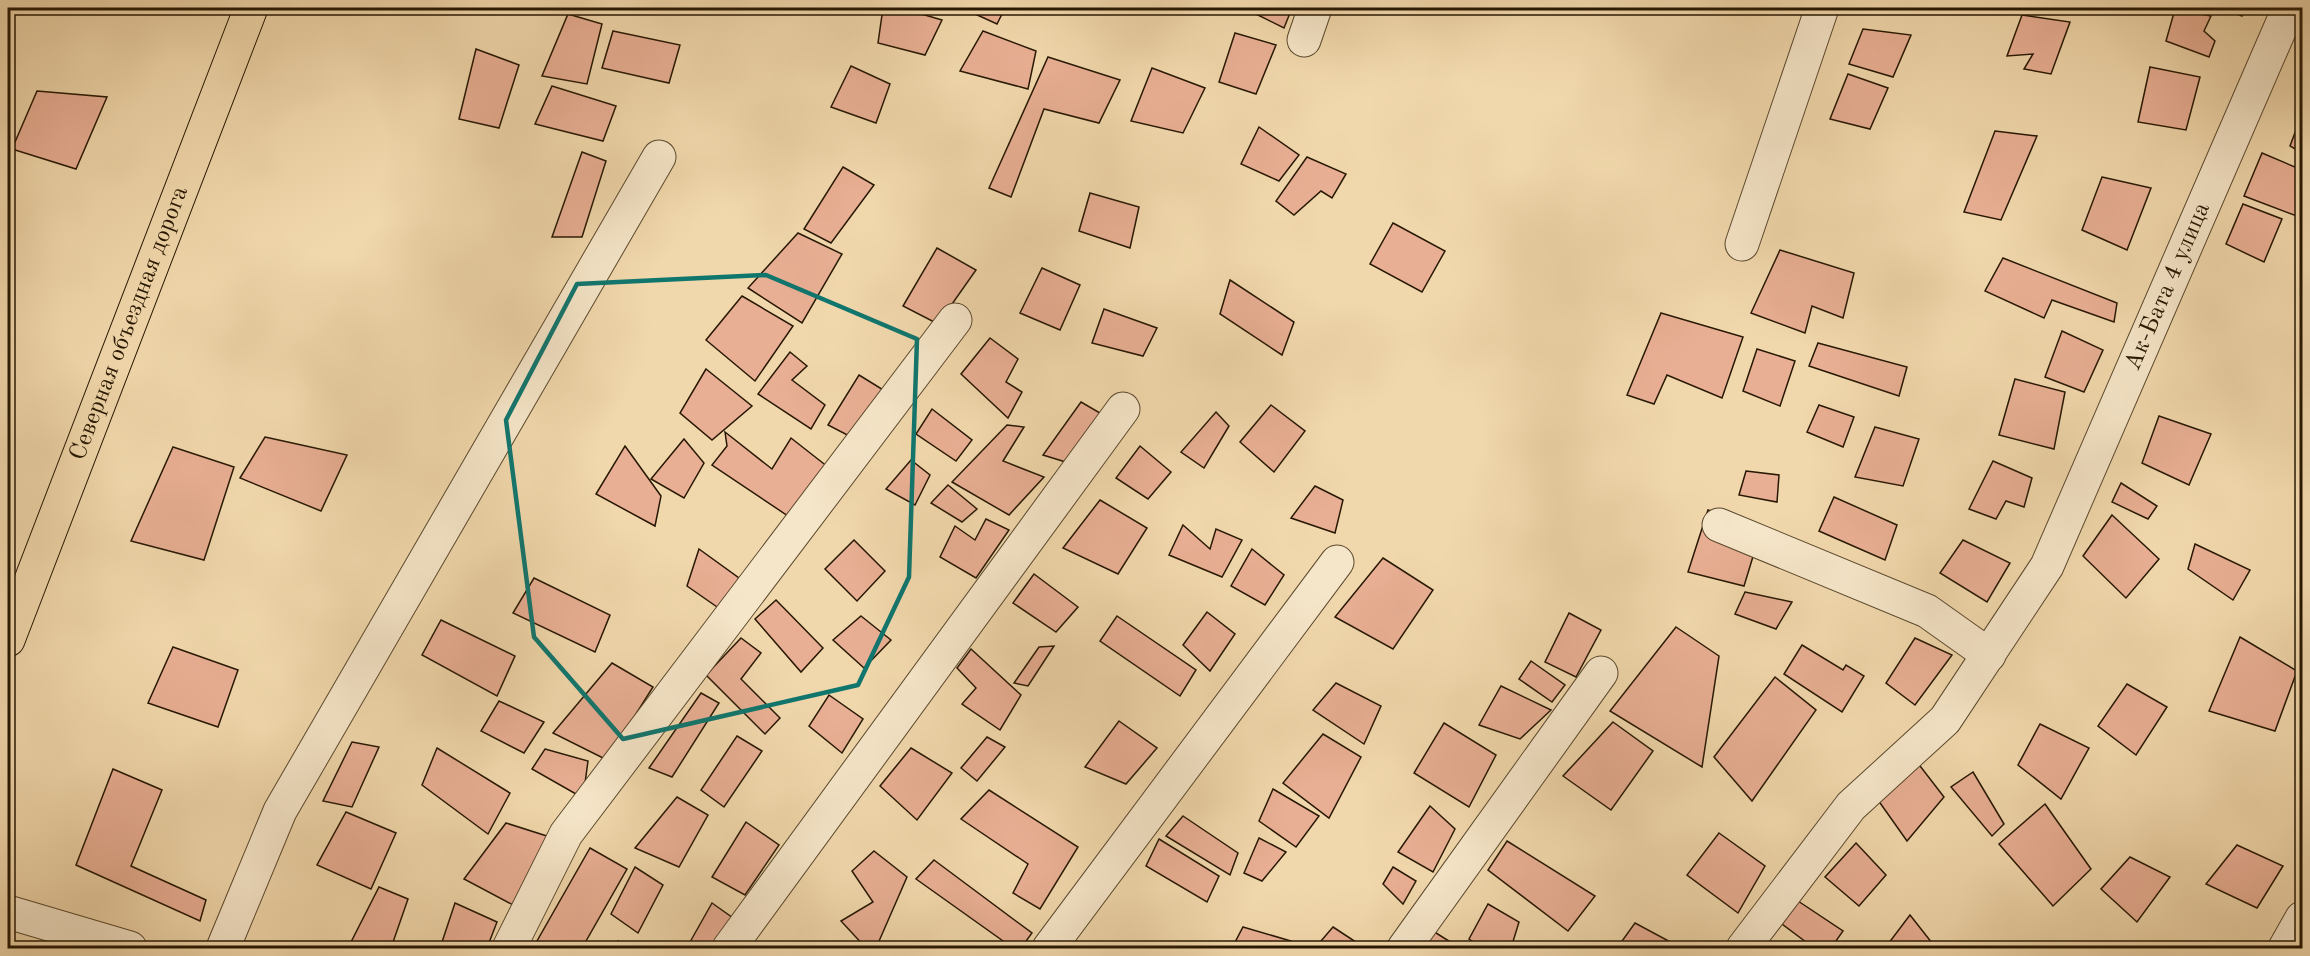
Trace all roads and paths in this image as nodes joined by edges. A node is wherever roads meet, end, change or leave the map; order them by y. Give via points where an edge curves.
1 (251, 8) edge
2 (1315, 8) edge
3 (1822, 8) edge
4 (2289, 8) edge
5 (1304, 40) dead end
6 (659, 157) dead end
7 (1742, 244) dead end
8 (955, 320) dead end
9 (1123, 409) dead end
10 (1719, 525) dead end
11 (1337, 562) dead end
12 (8, 640) edge
13 (1989, 655) junction
14 (1600, 673) dead end
15 (8, 912) edge
16 (2302, 918) edge
17 (130, 948) edge
18 (223, 948) edge
19 (509, 948) edge
20 (729, 948) edge
21 (1049, 948) edge
22 (1404, 948) edge
23 (1743, 948) edge
24 (2285, 948) edge

1 - 12 highway, Северная объездная дорога
2 - 5 street
3 - 7 street
4 - 13 street, Ак-Бата 4 улица via 2048,566
6 - 18 street via 280,811
8 - 19 street via 566,834
9 - 20 street
10 - 13 street via 1927,611
11 - 21 street
13 - 23 street, Ак-Бата 4 улица via 1945,720 1851,806
14 - 22 street
15 - 17 street
16 - 24 street

